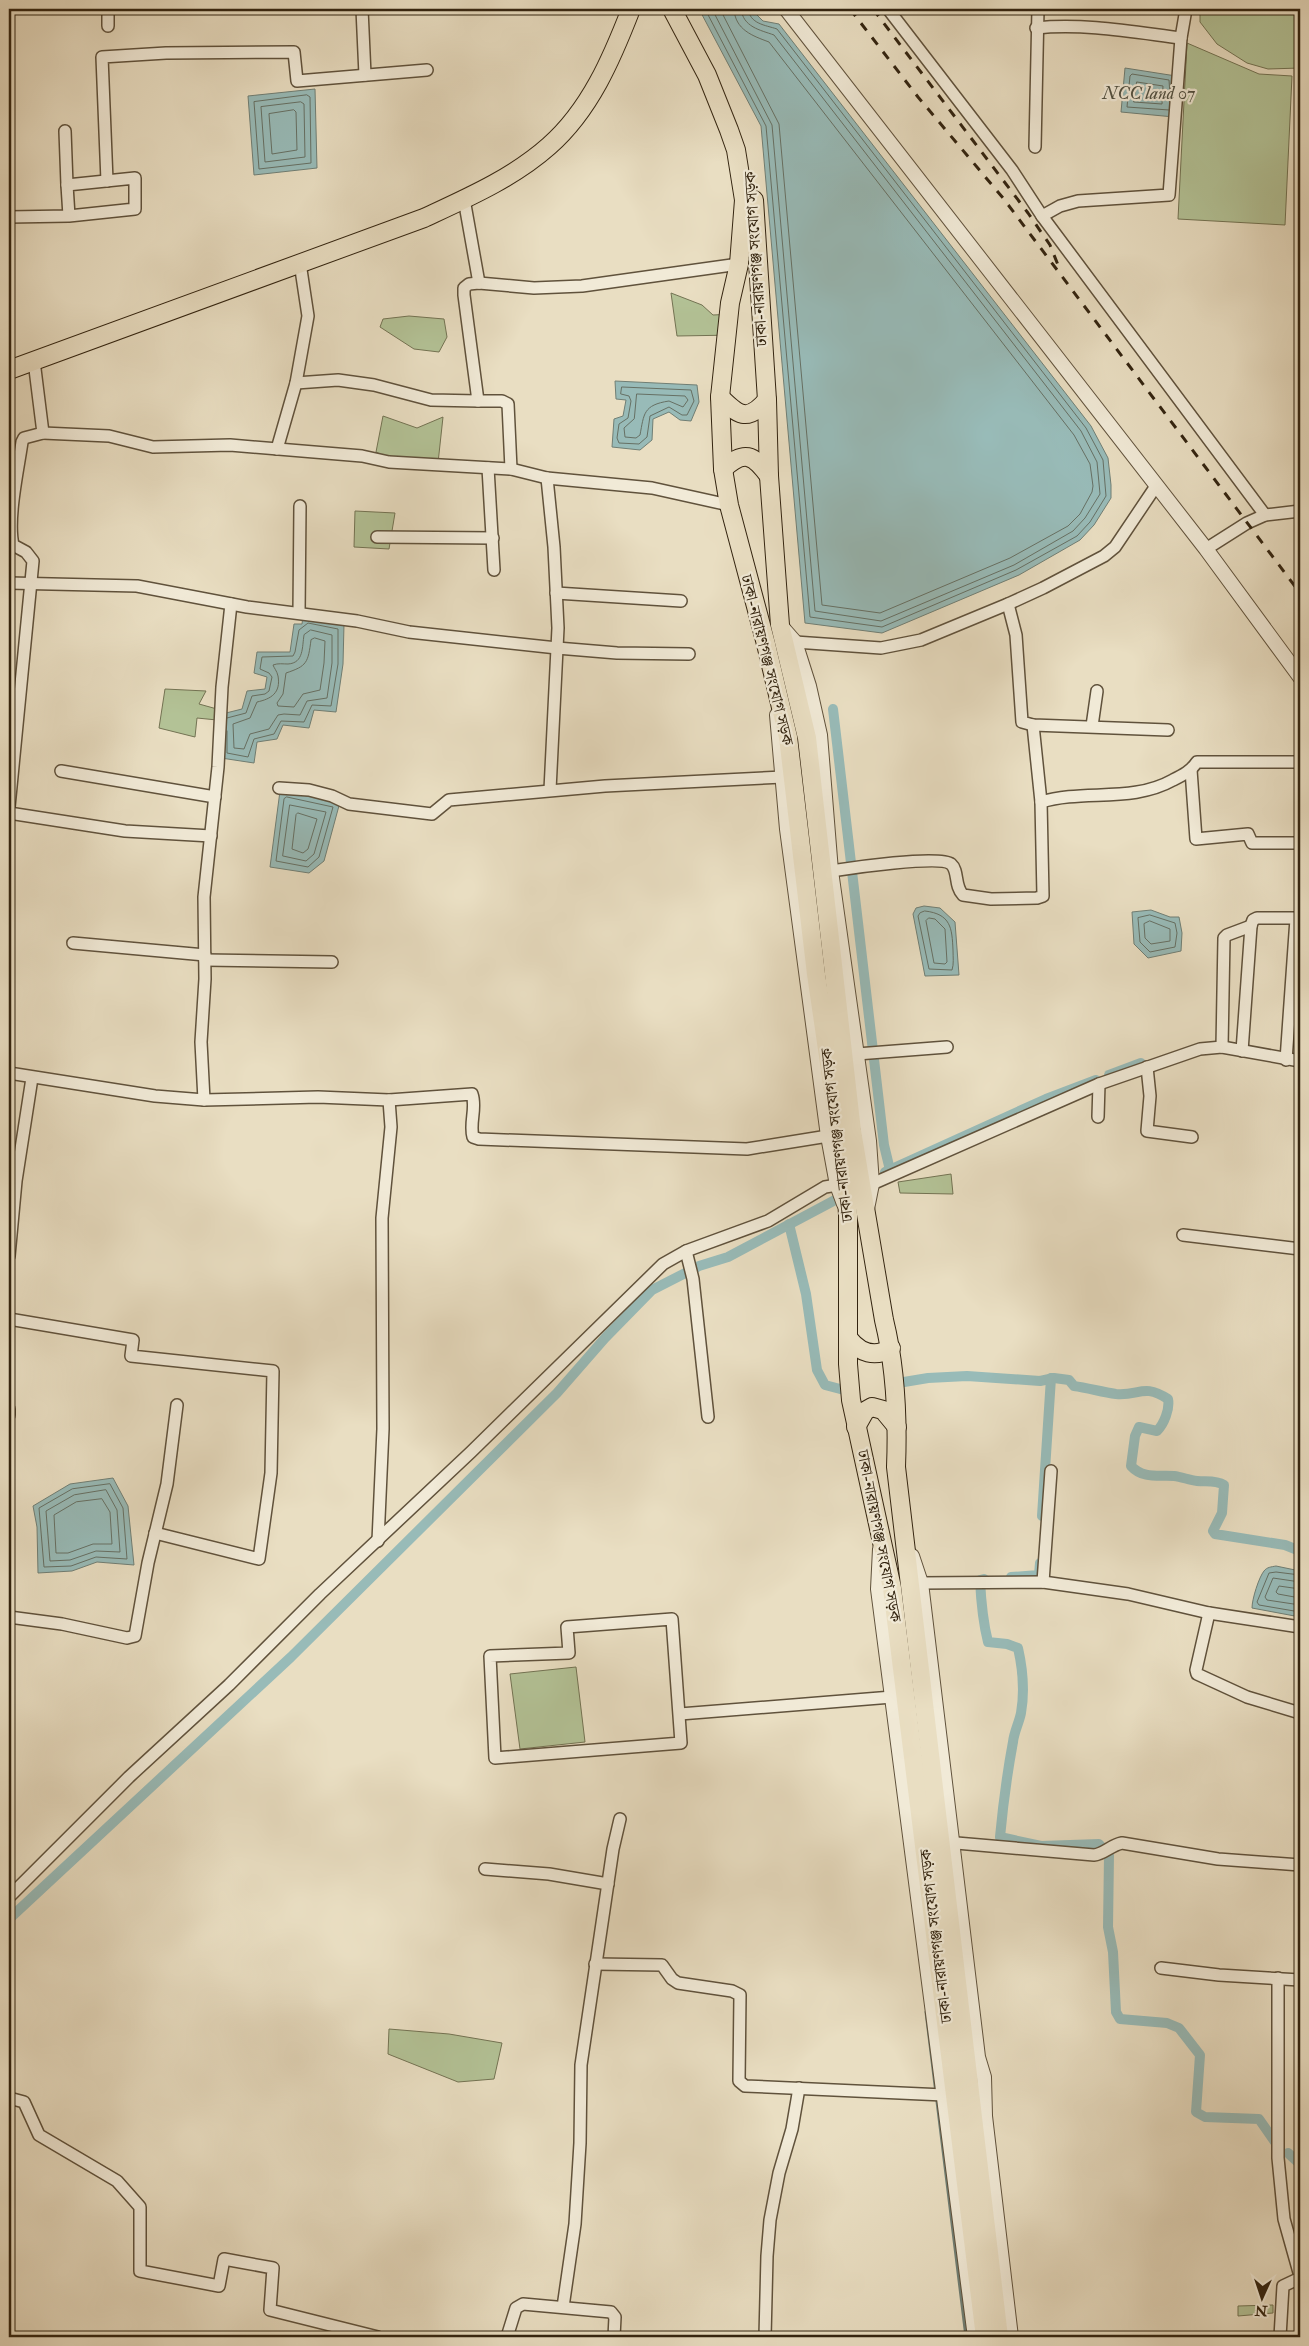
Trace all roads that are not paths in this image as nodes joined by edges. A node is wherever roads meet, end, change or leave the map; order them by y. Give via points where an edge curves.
1 (108, 9) edge
2 (362, 9) edge
3 (631, 9) edge
4 (672, 9) edge
5 (685, 9) edge
6 (786, 9) edge
7 (888, 9) edge
8 (1038, 9) edge
9 (1186, 9) edge
10 (108, 26) dead end
11 (1036, 28) junction
12 (1181, 38) junction
13 (427, 70) dead end
14 (365, 75) junction
15 (65, 131) dead end
16 (1035, 147) dead end
17 (107, 181) junction
18 (67, 185) junction
19 (464, 200) junction
20 (69, 216) junction
21 (1042, 216) junction
22 (9, 217) edge
23 (300, 264) junction
24 (739, 264) junction
25 (479, 283) junction
26 (34, 361) junction
27 (9, 370) edge
28 (296, 383) junction
29 (720, 397) junction
30 (767, 400) junction
31 (478, 401) junction
32 (43, 433) junction
33 (277, 449) junction
34 (488, 468) junction
35 (512, 469) junction
36 (723, 469) junction
37 (768, 476) junction
38 (547, 478) junction
39 (1156, 486) junction
40 (729, 505) junction
41 (300, 506) dead end
42 (1300, 511) edge
43 (1265, 515) junction
44 (377, 537) dead end
45 (493, 538) junction
46 (1206, 549) junction
47 (494, 570) dead end
48 (9, 583) edge
49 (30, 583) junction
50 (556, 593) junction
51 (681, 601) dead end
52 (231, 604) junction
53 (1008, 604) junction
54 (299, 613) junction
55 (780, 625) junction
56 (795, 642) junction
57 (557, 648) junction
58 (690, 654) dead end
59 (1300, 677) edge
60 (1097, 691) dead end
61 (780, 697) junction
62 (1033, 725) junction
63 (1092, 726) junction
64 (1168, 730) dead end
65 (13, 738) edge
66 (1300, 762) edge
67 (1191, 770) junction
68 (61, 772) dead end
69 (783, 777) junction
70 (279, 788) dead end
71 (550, 790) junction
72 (215, 797) junction
73 (1041, 802) junction
74 (9, 807) edge
75 (9, 813) edge
76 (210, 836) junction
77 (1300, 843) edge
78 (837, 870) junction
79 (1298, 918) edge
80 (1251, 926) junction
81 (73, 943) dead end
82 (205, 958) junction
83 (332, 962) dead end
84 (947, 1047) dead end
85 (1222, 1047) junction
86 (1242, 1051) junction
87 (860, 1054) junction
88 (1286, 1060) junction
89 (1300, 1061) edge
90 (1147, 1067) junction
91 (9, 1073) edge
92 (32, 1078) junction
93 (1099, 1084) junction
94 (204, 1100) junction
95 (389, 1100) junction
96 (1098, 1117) dead end
97 (828, 1136) junction
98 (1192, 1137) dead end
99 (872, 1184) junction
100 (836, 1185) junction
101 (857, 1215) junction
102 (1183, 1235) dead end
103 (10, 1236) edge
104 (1300, 1249) edge
105 (687, 1252) junction
106 (9, 1256) edge
107 (9, 1319) edge
108 (849, 1339) junction
109 (891, 1348) junction
110 (176, 1405) dead end
111 (9, 1409) edge
112 (9, 1415) edge
113 (708, 1417) dead end
114 (856, 1427) junction
115 (897, 1427) junction
116 (1051, 1471) dead end
117 (904, 1531) junction
118 (155, 1533) junction
119 (880, 1533) junction
120 (378, 1541) junction
121 (1044, 1582) junction
122 (921, 1583) junction
123 (1208, 1613) junction
124 (9, 1617) edge
125 (1300, 1627) edge
126 (892, 1697) junction
127 (1300, 1713) edge
128 (680, 1714) junction
129 (620, 1819) dead end
130 (946, 1842) junction
131 (1300, 1864) edge
132 (485, 1869) dead end
133 (608, 1884) junction
134 (9, 1897) edge
135 (595, 1964) junction
136 (1161, 1968) dead end
137 (1278, 1978) junction
138 (1300, 1980) edge
139 (799, 2088) junction
140 (944, 2095) junction
141 (9, 2098) edge
142 (1300, 2277) edge
143 (563, 2307) junction
144 (990, 2318) junction
145 (378, 2337) edge
146 (506, 2337) edge
147 (614, 2337) edge
148 (765, 2337) edge
149 (975, 2337) edge
150 (985, 2337) edge
151 (999, 2337) edge
152 (1011, 2337) edge
153 (1280, 2337) edge

1 - 10 street
2 - 14 street
3 - 19 main road via 599,82 577,116 550,146
4 - 24 main road, ঢাকা-নারায়ণগঞ্জ সংযোগ সড়ক via 707,75 736,150 744,200
5 - 30 main road, ঢাকা-নারায়ণগঞ্জ সংযোগ সড়ক via 732,103 748,156 754,199
6 - 39 street via 842,77
7 - 21 street via 1012,170
8 - 11 street
9 - 12 street
11 - 12 street via 1110,28
11 - 16 street
12 - 21 street via 1169,195 1078,201
13 - 14 street
14 - 17 street via 297,81 294,52 102,57
15 - 18 street
17 - 18 street
17 - 20 street via 134,178 135,209
18 - 20 street
19 - 23 main road
19 - 25 street
20 - 22 street
21 - 43 street
23 - 26 main road
23 - 28 street via 308,316
24 - 25 street via 582,286 534,288
24 - 29 main road, ঢাকা-নারায়ণগঞ্জ সংযোগ সড়ক via 730,303
25 - 31 street via 468,284 464,288
26 - 27 main road
26 - 32 street
28 - 31 street via 338,380 431,400
28 - 33 street
29 - 30 main road via 737,413 745,414 758,411
29 - 36 main road, ঢাকা-নারায়ণগঞ্জ সংযোগ সড়ক
30 - 37 main road, ঢাকা-নারায়ণগঞ্জ সংযোগ সড়ক
31 - 35 street via 508,404
32 - 33 street via 109,436 153,447 230,445
32 - 49 street via 24,438 22,442 14,506 12,538 16,548 26,552 33,561
33 - 34 street via 362,456 389,462
34 - 35 street
34 - 45 street
35 - 38 street
36 - 37 main road via 736,458 746,456 757,461
36 - 40 main road, ঢাকা-নারায়ণগঞ্জ সংযোগ সড়ক
37 - 55 main road, ঢাকা-নারায়ণগঞ্জ সংযোগ সড়ক
38 - 40 street via 652,488
38 - 50 street
39 - 46 street
39 - 53 street via 1115,547
40 - 61 main road, ঢাকা-নারায়ণগঞ্জ সংযোগ সড়ক
41 - 54 street
42 - 43 street
43 - 46 street
44 - 45 street
45 - 47 street
46 - 59 street
48 - 49 street
49 - 52 street via 137,586
49 - 65 street
50 - 51 street
50 - 57 street
52 - 54 street
52 - 72 street
53 - 56 street via 921,640 882,648
53 - 62 street via 1016,635 1021,720 1024,724
54 - 57 street via 409,632
55 - 56 street
55 - 101 main road, ঢাকা-নারায়ণগঞ্জ সংযোগ সড়ক via 807,738 842,1046
56 - 78 street via 820,735
57 - 58 street
57 - 71 street
60 - 63 street
61 - 69 street via 776,718
61 - 101 main road, ঢাকা-নারায়ণগঞ্জ সংযোগ সড়ক via 846,1179
62 - 63 street
62 - 73 street
63 - 64 street
65 - 74 street
66 - 67 street via 1209,760 1198,762
67 - 73 street via 1158,789 1128,795 1060,796
67 - 77 street via 1196,839 1248,834 1252,843
68 - 72 street
69 - 71 street
69 - 97 street
70 - 71 street via 309,790 349,804 432,814 448,800
72 - 76 street
73 - 78 street via 1043,896 991,899 962,895 957,889 954,868 940,861
75 - 76 street via 125,831
76 - 82 street via 204,897
78 - 87 street
79 - 80 street via 1257,918
79 - 88 street
80 - 85 street via 1224,938
80 - 86 street
81 - 82 street
82 - 83 street
82 - 94 street via 201,1042
84 - 87 street
85 - 86 street
85 - 90 street via 1200,1049
86 - 88 street
87 - 99 street
88 - 89 street
90 - 93 street
90 - 98 street via 1150,1096 1147,1131
91 - 92 street
92 - 94 street
92 - 103 street
93 - 96 street
93 - 99 street
94 - 95 street via 318,1097
95 - 97 street via 472,1094 471,1130 473,1137 479,1139 748,1149
95 - 120 street via 391,1127 382,1218 383,1429
97 - 100 street
99 - 101 street
100 - 101 street
100 - 105 street via 825,1187 768,1221
101 - 108 main road, ঢাকা-নারায়ণগঞ্জ সংযোগ সড়ক
101 - 109 main road, ঢাকা-নারায়ণগঞ্জ সংযোগ সড়ক
102 - 104 street
103 - 106 street
105 - 113 street via 693,1279
105 - 120 street via 663,1264 637,1288
107 - 118 street via 133,1340 132,1356 273,1371 271,1473 259,1559
108 - 109 main road via 868,1353 881,1353
108 - 114 main road, ঢাকা-নারায়ণগঞ্জ সংযোগ সড়ক via 848,1364
109 - 115 main road, ঢাকা-নারায়ণগঞ্জ সংযোগ সড়ক
110 - 118 street via 167,1484
111 - 112 street
114 - 115 main road via 865,1411 872,1407 883,1410
114 - 119 main road, ঢাকা-নারায়ণগঞ্জ সংযোগ সড়ক
115 - 117 main road, ঢাকা-নারায়ণগঞ্জ সংযোগ সড়ক via 896,1467
116 - 121 street
117 - 122 street
117 - 130 main road, ঢাকা-নারায়ণগঞ্জ সংযোগ সড়ক
118 - 124 street via 136,1636 127,1638
119 - 126 street via 878,1589
119 - 144 main road, ঢাকা-নারায়ণগঞ্জ সংযোগ সড়ক via 892,1588
120 - 134 street via 129,1777
121 - 122 street
121 - 123 street via 1128,1594
122 - 130 street
123 - 125 street
123 - 127 street via 1197,1674 1247,1697
126 - 128 street
126 - 140 street
128 - 128 street via 672,1619 567,1627 569,1653 490,1656 495,1758 681,1743
129 - 133 street
130 - 131 street via 1099,1854 1122,1843 1218,1859
130 - 144 main road, ঢাকা-নারায়ণগঞ্জ সংযোগ সড়ক
132 - 133 street via 549,1874
133 - 135 street
135 - 139 street via 662,1966 678,1983 740,1995 740,2081 745,2086
135 - 143 street via 581,2065 575,2224
136 - 137 street
137 - 138 street
137 - 142 street via 1278,2158 1284,2219
139 - 140 street
139 - 148 street via 770,2220
140 - 144 street
141 - 145 street via 24,2102 39,2136 117,2181 140,2207 140,2271 219,2286 224,2259 273,2268 270,2310
142 - 153 street via 1283,2286
143 - 146 street via 523,2304 516,2308
143 - 147 street via 611,2312 615,2317
144 - 149 street
144 - 150 main road, ঢাকা-নারায়ণগঞ্জ সংযোগ সড়ক
144 - 151 main road, ঢাকা-নারায়ণগঞ্জ সংযোগ সড়ক
144 - 152 street

